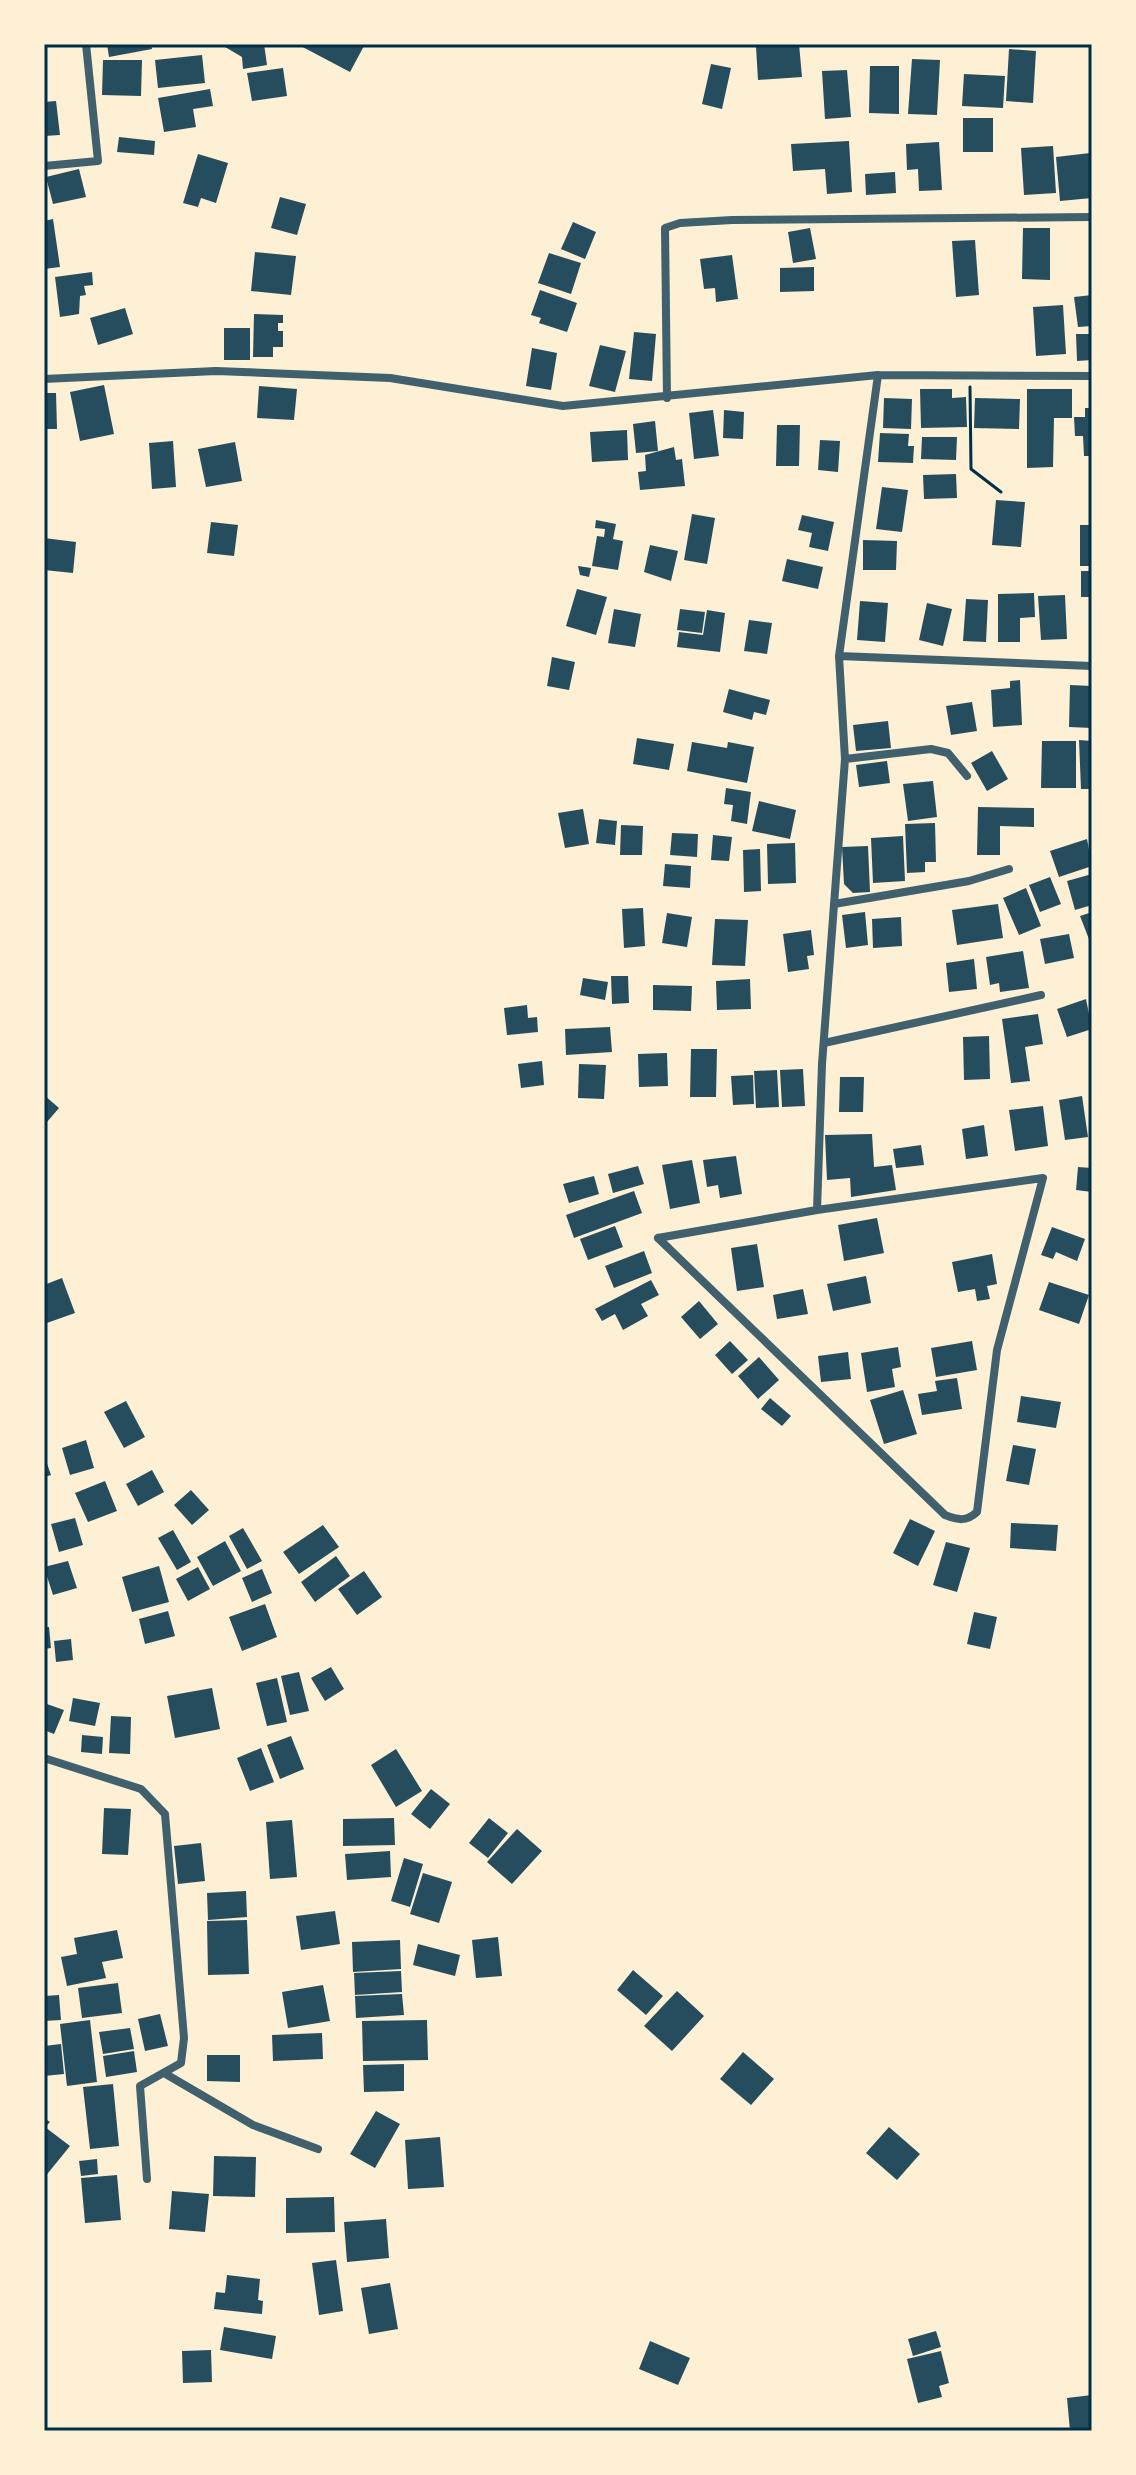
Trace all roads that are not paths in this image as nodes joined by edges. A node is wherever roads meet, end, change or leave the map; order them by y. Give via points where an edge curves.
1 (86, 44) edge
2 (44, 166) edge
3 (1092, 217) edge
4 (878, 375) junction
5 (1092, 376) edge
6 (44, 379) edge
7 (667, 398) junction
8 (839, 656) junction
9 (1092, 666) edge
10 (845, 759) junction
11 (967, 776) dead end
12 (1009, 869) dead end
13 (834, 904) junction
14 (1041, 995) dead end
15 (824, 1043) junction
16 (817, 1210) junction
17 (44, 1758) edge
18 (164, 2073) junction
19 (318, 2149) dead end
20 (147, 2179) dead end

1 - 2 street via 98,161
3 - 7 street via 732,220 665,228
4 - 5 street
4 - 7 street
4 - 8 street
6 - 7 street via 216,371 390,378 563,406
8 - 9 street
8 - 10 street
10 - 11 street via 931,749 948,753
10 - 13 street
12 - 13 street via 911,893
13 - 15 street
14 - 15 street
15 - 16 street
16 - 16 street via 658,1238 945,1515 970,1519 977,1512 997,1350 1043,1178
17 - 18 street via 141,1789 165,1814 184,2038 181,2063
18 - 19 street via 253,2125
18 - 20 street via 140,2086

